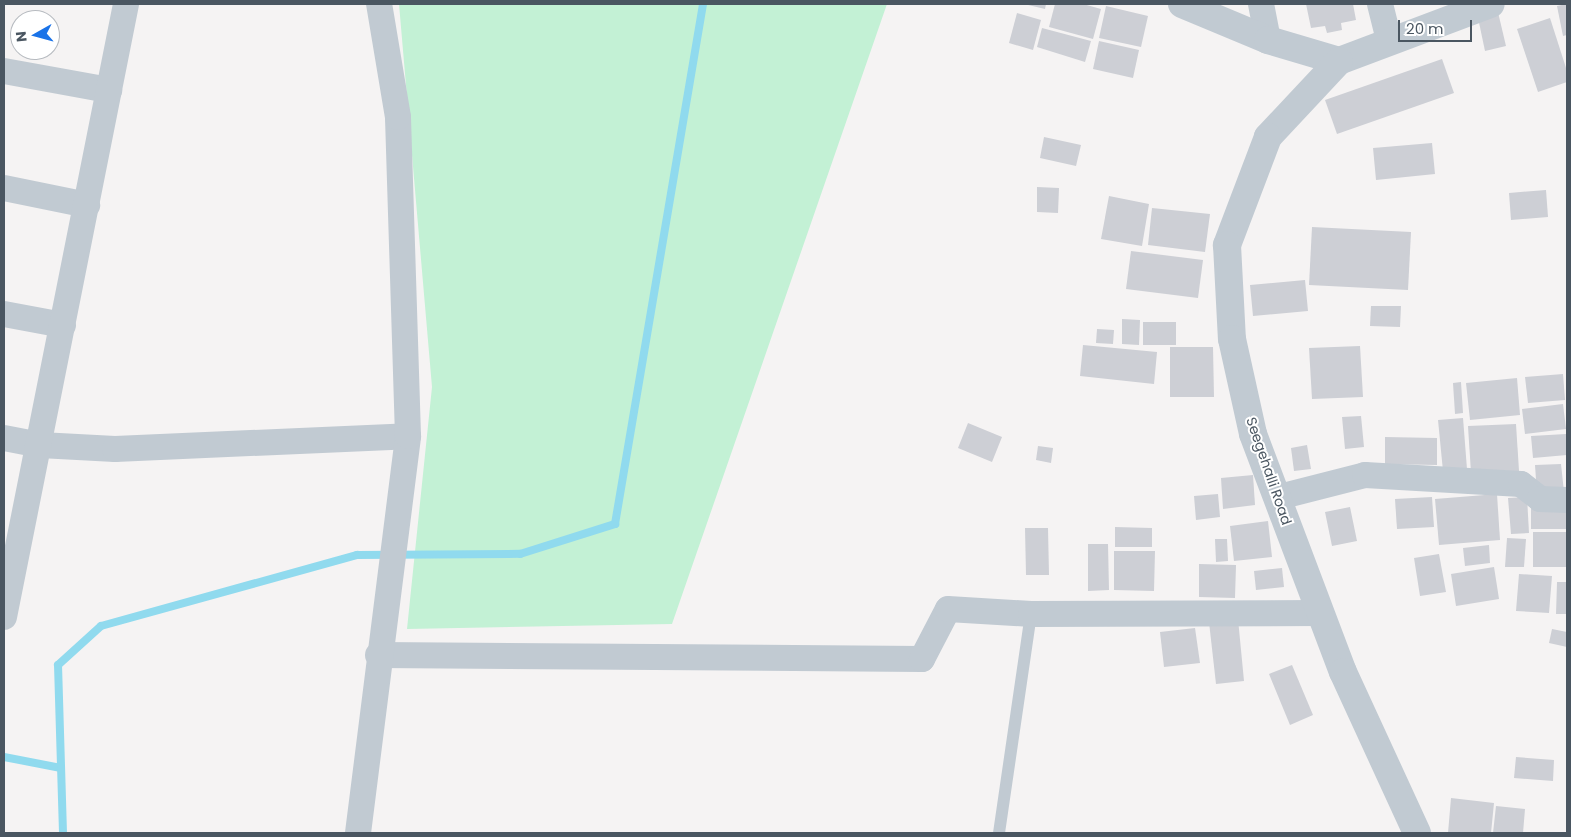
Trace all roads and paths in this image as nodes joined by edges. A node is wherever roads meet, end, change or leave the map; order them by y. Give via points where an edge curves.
1 (126, 4) edge
2 (379, 4) edge
3 (1182, 4) edge
4 (1261, 4) edge
5 (1380, 4) edge
6 (1491, 4) edge
7 (1268, 40) junction
8 (1389, 40) junction
9 (1339, 61) junction
10 (4, 71) edge
11 (109, 90) junction
12 (4, 188) edge
13 (87, 205) junction
14 (4, 314) edge
15 (63, 325) junction
16 (408, 436) junction
17 (4, 438) edge
18 (40, 445) junction
19 (1279, 497) junction
20 (1567, 500) edge
21 (10, 562) edge
22 (1320, 612) junction
23 (1031, 614) junction
24 (4, 616) edge
25 (378, 655) junction
26 (358, 833) edge
27 (999, 833) edge
28 (1417, 833) edge

1 - 11 street
2 - 16 street via 398,117
3 - 7 street
4 - 7 street
5 - 8 street
6 - 8 street
7 - 9 street
8 - 9 street
9 - 19 street, Seegehalli Road via 1268,137 1227,245 1232,339 1253,434
10 - 11 street
11 - 13 street
12 - 13 street
13 - 15 street
14 - 15 street
15 - 18 street
16 - 18 street via 115,449
16 - 25 street
17 - 18 street
18 - 21 street
19 - 20 street via 1365,475 1521,484 1540,499
19 - 22 street, Seegehalli Road
21 - 24 street
22 - 23 street
22 - 28 street, Seegehalli Road via 1343,672
23 - 25 street via 948,609 922,659
23 - 27 lane
25 - 26 street

